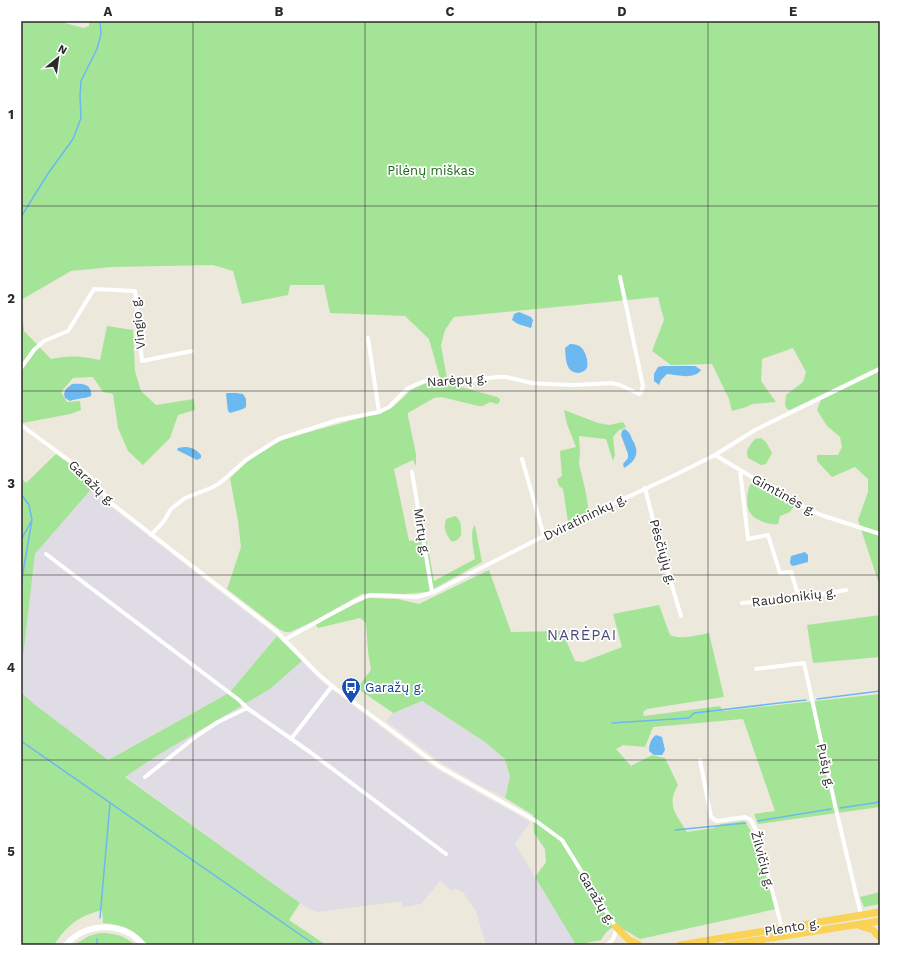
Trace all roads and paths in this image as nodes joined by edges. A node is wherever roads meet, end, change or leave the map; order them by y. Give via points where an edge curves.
1 (620, 277) dead end
2 (368, 338) dead end
3 (192, 351) dead end
4 (21, 368) edge
5 (880, 369) edge
6 (379, 412) junction
7 (21, 425) edge
8 (715, 455) junction
9 (522, 459) dead end
10 (740, 470) junction
11 (412, 472) dead end
12 (645, 488) junction
13 (880, 534) edge
14 (151, 535) junction
15 (544, 536) junction
16 (46, 554) dead end
17 (846, 590) dead end
18 (432, 592) junction
19 (799, 598) junction
20 (742, 603) dead end
21 (681, 616) dead end
22 (284, 640) junction
23 (756, 669) dead end
24 (332, 686) junction
25 (247, 708) junction
26 (291, 739) junction
27 (700, 760) dead end
28 (145, 777) dead end
29 (446, 854) dead end
30 (880, 912) edge
31 (861, 915) junction
32 (880, 921) edge
33 (854, 925) junction
34 (616, 927) junction
35 (782, 928) junction
36 (880, 938) edge
37 (66, 945) edge
38 (143, 945) edge
39 (607, 945) edge
40 (639, 945) edge
41 (680, 945) edge
42 (727, 945) edge

1 - 6 street, Narėpų g. via 643,386 639,394 612,383 547,384 506,377 466,381 436,380 414,385 389,407
2 - 6 street
3 - 4 street, Vingio g. via 142,361 135,291 94,289 68,331 44,341
5 - 8 street, Dviratininkų g. via 755,430
6 - 14 street, Narėpų g. via 338,420 279,439 246,460 220,483 185,498 171,509
7 - 14 street, Garažų g. via 82,470 111,503
8 - 10 street, Gimtinės g.
8 - 12 street, Dviratininkų g.
9 - 15 street
10 - 13 street, Gimtinės g. via 797,504
10 - 19 street via 748,539 768,536 780,573 791,572
11 - 18 street, Mirtų g.
12 - 15 street, Dviratininkų g.
12 - 21 street, Pėsčiųjų g.
14 - 22 street, Garažų g. via 276,631
15 - 18 street, Dviratininkų g.
16 - 25 street
17 - 19 street, Raudonikių g.
18 - 22 street, Dviratininkų g. via 417,597 370,595
19 - 20 street, Raudonikių g.
22 - 24 street, Garažų g.
23 - 31 street, Pušų g. via 804,663
24 - 26 street
24 - 34 street, Garažų g. via 440,767 536,820 555,834 562,840
25 - 26 street
25 - 28 street via 198,735
26 - 29 street
27 - 35 street, Žilvičių g. via 711,817 717,822 745,818 751,820 756,830
30 - 31 highway, Plento g.
31 - 35 highway, Plento g.
32 - 33 highway, Plento g.
33 - 36 highway via 873,930
33 - 42 highway, Plento g.
34 - 39 street, Garažų g. via 613,939
34 - 40 highway via 629,940
35 - 41 highway, Plento g.
37 - 38 main road via 76,936 101,927 127,932

